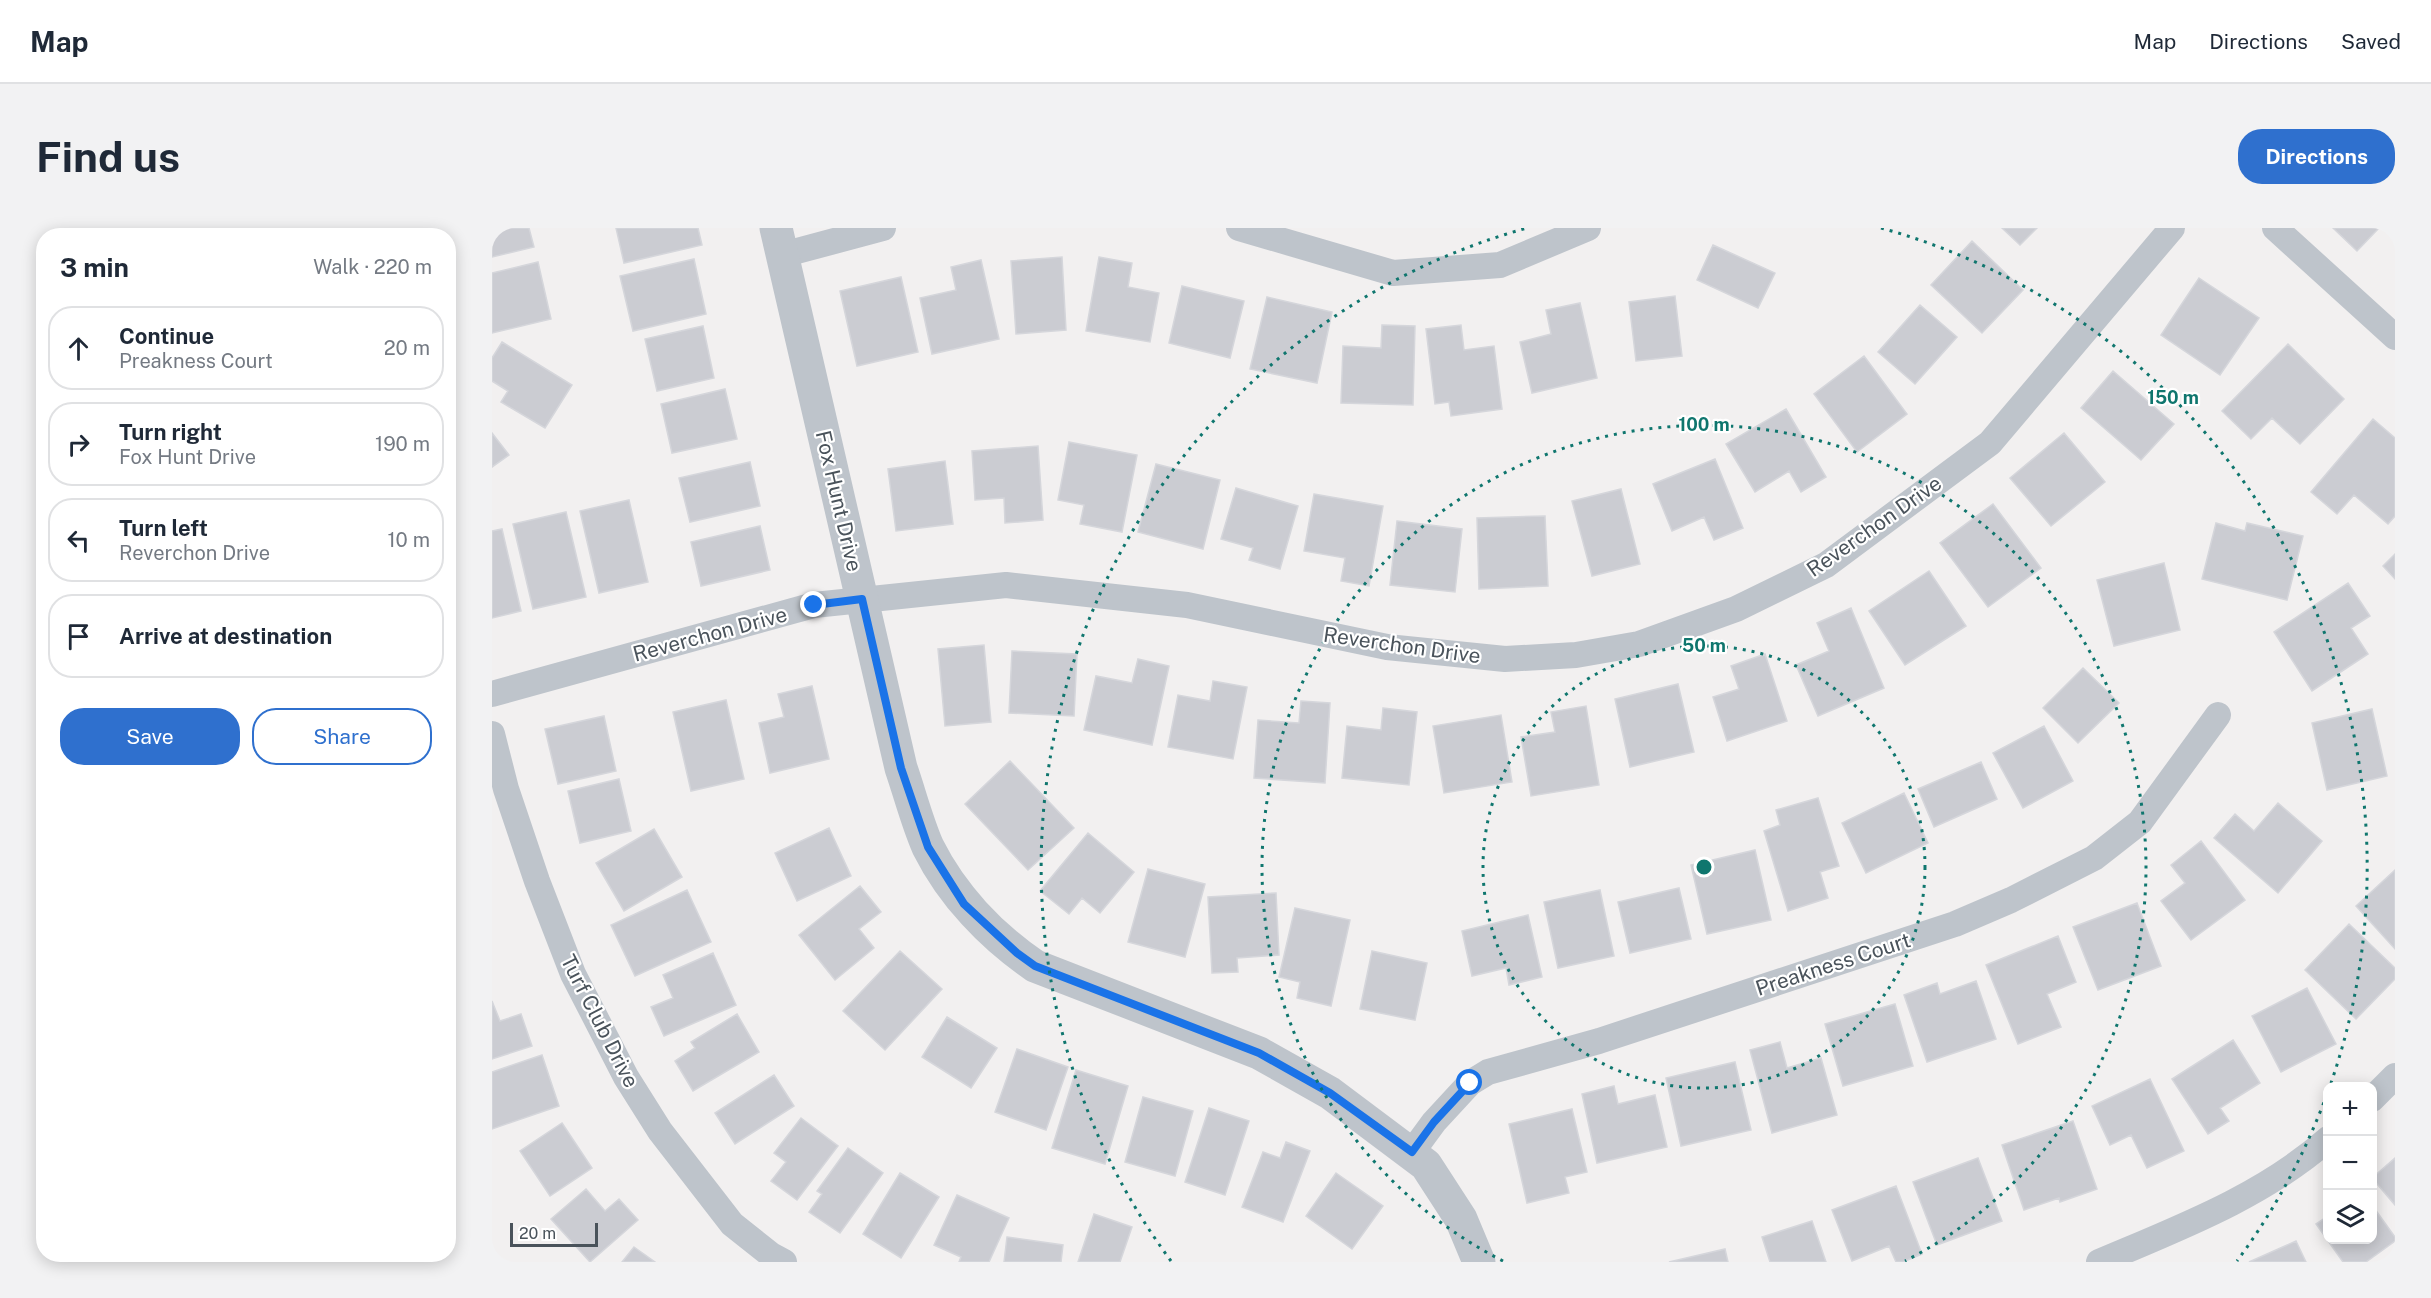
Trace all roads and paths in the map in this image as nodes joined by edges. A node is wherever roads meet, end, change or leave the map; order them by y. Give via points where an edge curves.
1 (883, 228) edge
2 (1239, 228) edge
3 (1588, 228) edge
4 (2172, 228) edge
5 (2275, 228) edge
6 (779, 242) edge
7 (2395, 338) edge
8 (862, 599) junction
9 (492, 694) edge
10 (2218, 715) dead end
11 (492, 734) edge
12 (2395, 1077) edge
13 (2377, 1095) edge
14 (2323, 1143) edge
15 (1412, 1152) junction
16 (784, 1262) edge
17 (1479, 1262) edge
18 (2099, 1262) edge

1 - 6 street
2 - 3 street via 1393,273 1500,265
4 - 8 street, Reverchon Drive via 1990,443 1826,566 1737,609 1639,644 1576,655 1505,659 1386,647 1187,605 1006,585
5 - 7 street
6 - 8 street, Fox Hunt Drive
8 - 9 street, Reverchon Drive via 814,605
8 - 15 street, Fox Hunt Drive via 901,768 928,847 964,904 1035,966 1259,1053 1330,1093
10 - 15 street, Preakness Court via 2140,822 2094,858 1955,924 1599,1041 1488,1072 1470,1083
11 - 16 street, Turf Club Drive via 537,881 573,974 626,1077 660,1131 732,1224
12 - 13 street
14 - 18 street via 2306,1158 2222,1209
15 - 17 street, Fox Hunt Drive via 1426,1165 1461,1219

